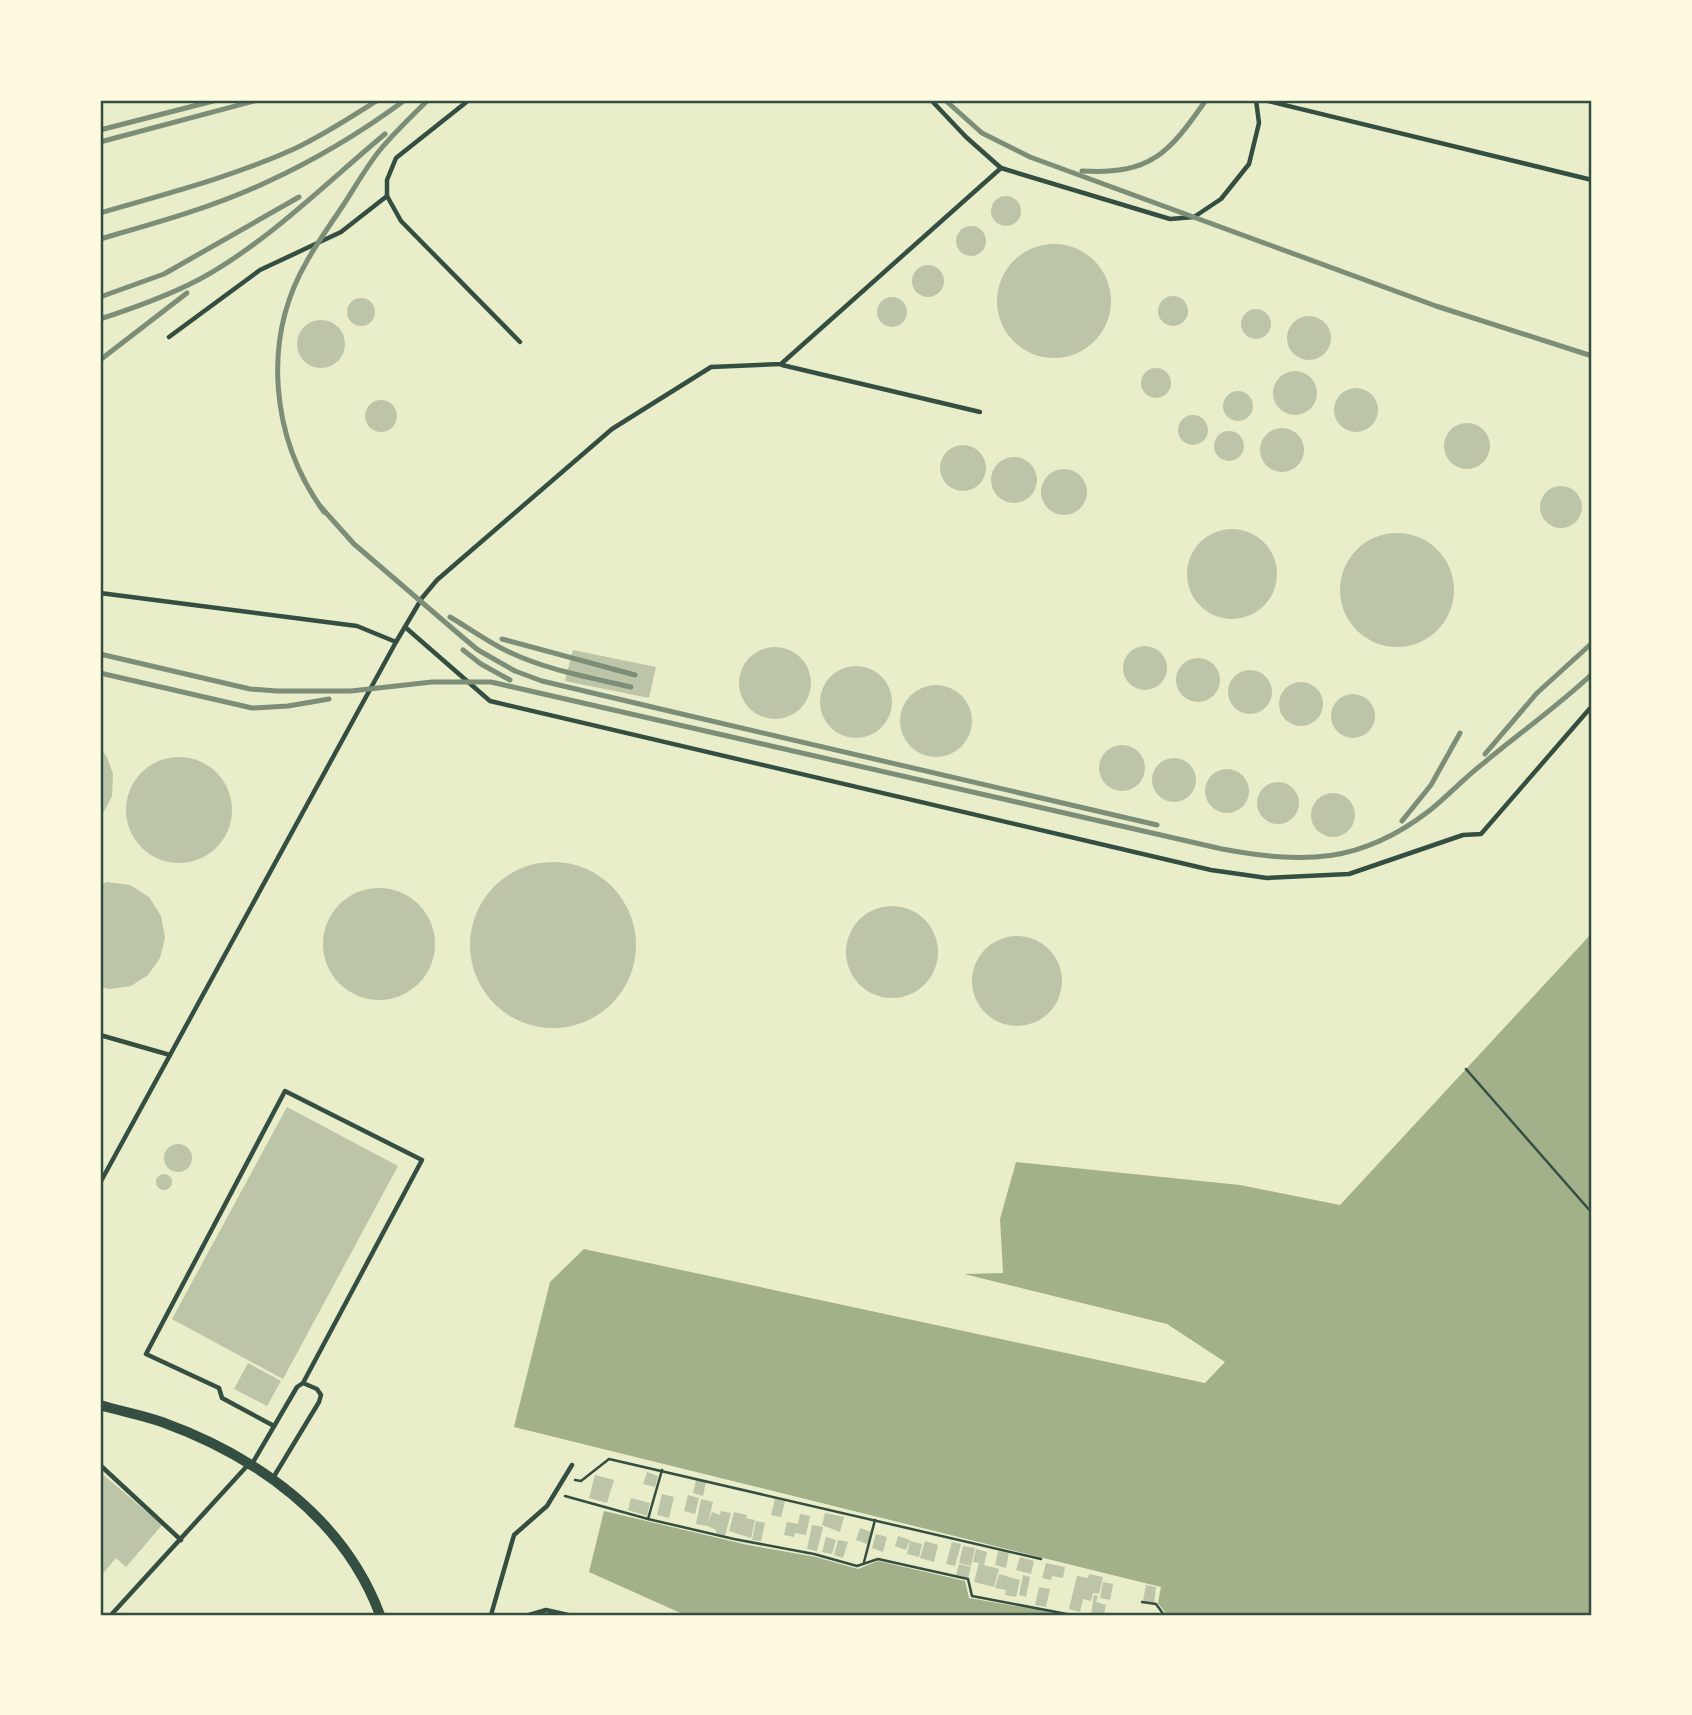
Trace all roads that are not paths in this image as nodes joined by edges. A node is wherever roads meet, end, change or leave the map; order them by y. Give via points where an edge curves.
1 (469, 100) edge
2 (931, 100) edge
3 (1256, 100) edge
4 (1264, 100) edge
5 (1001, 169) junction
6 (1592, 180) edge
7 (387, 196) junction
8 (169, 337) dead end
9 (520, 342) dead end
10 (781, 365) junction
11 (980, 412) dead end
12 (100, 593) edge
13 (405, 627) junction
14 (396, 642) junction
15 (1592, 706) edge
16 (100, 1035) edge
17 (170, 1055) junction
18 (100, 1183) edge
19 (303, 1384) junction
20 (100, 1405) edge
21 (274, 1426) junction
22 (251, 1463) junction
23 (100, 1465) edge
24 (572, 1465) dead end
25 (273, 1478) junction
26 (180, 1540) junction
27 (111, 1615) edge
28 (380, 1615) edge
29 (491, 1615) edge
30 (529, 1615) edge
31 (568, 1615) edge

1 - 7 lane via 396,158 387,180
2 - 5 lane
3 - 5 lane via 1259,123 1248,164 1221,199 1194,217 1170,219
4 - 6 lane
5 - 10 lane
7 - 8 lane via 341,232 260,270
7 - 9 lane via 401,221
10 - 11 lane
10 - 13 lane via 711,367 612,429 438,580
12 - 14 lane via 357,626
13 - 14 lane
13 - 15 lane via 490,701 1210,870 1267,878 1349,874 1463,835 1481,834
14 - 17 lane
16 - 17 lane
17 - 18 lane
19 - 21 lane
19 - 21 lane via 422,1160 285,1091 146,1354 219,1388 222,1398
19 - 25 lane via 317,1389 319,1402
20 - 22 street via 159,1421
21 - 22 lane
22 - 25 street
22 - 26 lane
23 - 26 lane
24 - 29 lane via 547,1506 514,1535
25 - 28 street via 326,1525 355,1563
26 - 27 lane
30 - 31 lane via 546,1610

